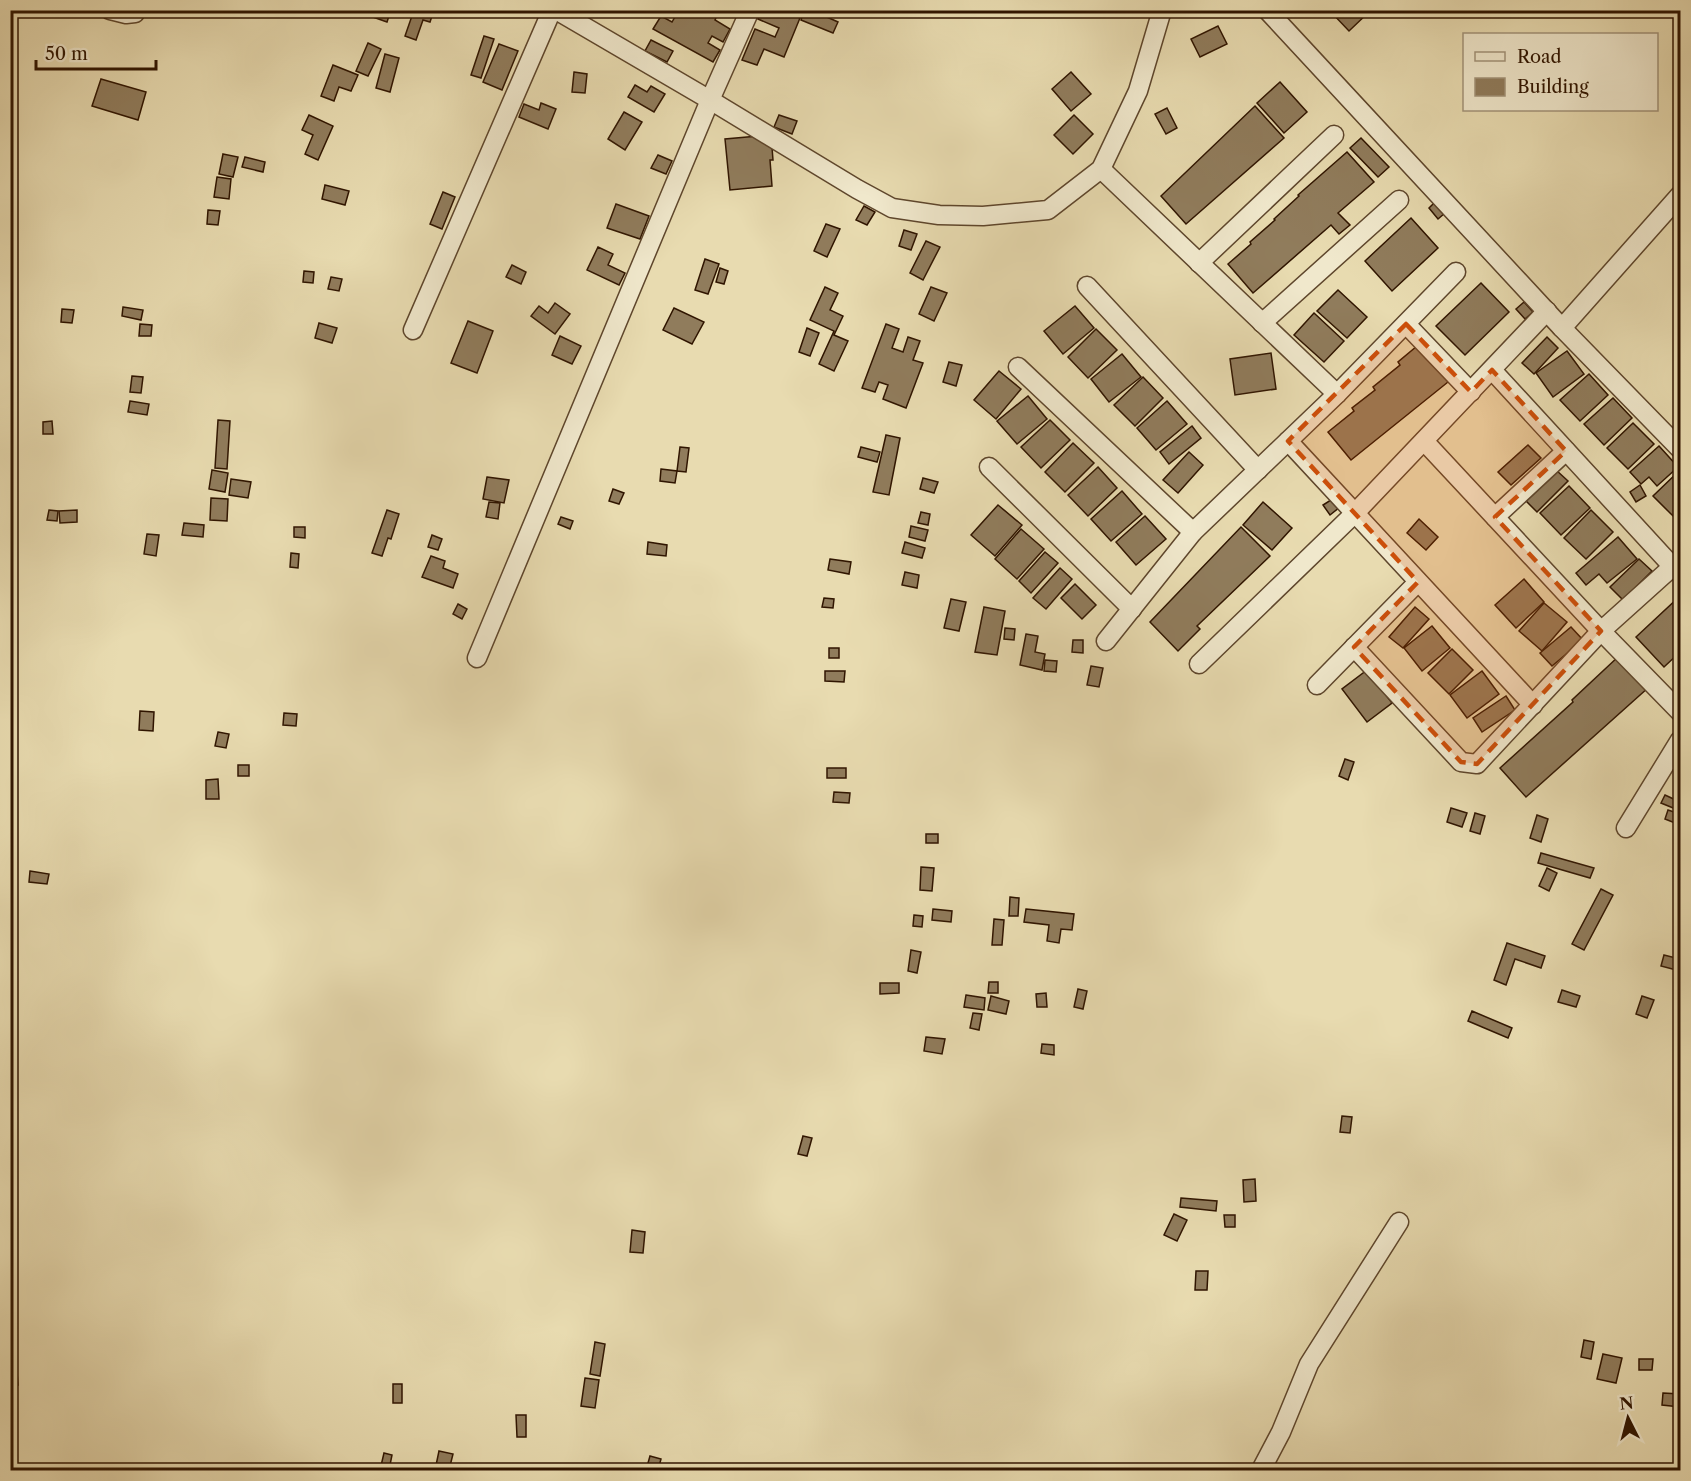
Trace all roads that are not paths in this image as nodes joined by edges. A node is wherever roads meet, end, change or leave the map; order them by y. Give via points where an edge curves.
1 (110, 10) edge
2 (136, 10) edge
3 (554, 10) edge
4 (750, 10) edge
5 (1162, 10) edge
6 (1267, 10) edge
7 (710, 100) junction
8 (1334, 135) dead end
9 (1101, 169) junction
10 (1680, 195) edge
11 (1399, 200) dead end
12 (1199, 263) junction
13 (1456, 272) dead end
14 (1086, 286) dead end
15 (1547, 311) junction
16 (1262, 323) junction
17 (1406, 324) junction
18 (1562, 328) junction
19 (413, 330) dead end
20 (1018, 367) dead end
21 (1492, 370) junction
22 (1471, 392) junction
23 (1337, 394) junction
24 (1288, 441) junction
25 (1424, 441) junction
26 (1680, 449) edge
27 (1566, 451) junction
28 (989, 467) dead end
29 (1258, 470) junction
30 (1354, 514) junction
31 (1495, 517) junction
32 (1193, 532) junction
33 (1677, 564) edge
34 (1418, 582) junction
35 (1132, 609) junction
36 (1601, 631) junction
37 (1106, 641) dead end
38 (1354, 647) junction
39 (477, 658) dead end
40 (1199, 663) dead end
41 (1317, 685) dead end
42 (1533, 705) junction
43 (1680, 712) edge
44 (1680, 740) edge
45 (1626, 828) dead end
46 (1399, 1222) dead end
47 (1261, 1470) edge

1 - 2 street via 126,14
3 - 7 street
3 - 19 street
4 - 7 street
5 - 9 street via 1138,91
6 - 15 street
7 - 9 street via 892,208 983,216 1048,210
7 - 39 street
8 - 12 street
9 - 12 street
10 - 18 street
11 - 16 street
12 - 16 street
13 - 17 street
14 - 29 street
15 - 18 street
15 - 21 street
16 - 23 street
17 - 22 street
17 - 23 street
18 - 26 street
20 - 32 street
21 - 22 street
21 - 27 street
22 - 25 street
23 - 24 street
24 - 29 street
24 - 30 street
25 - 30 street
25 - 31 street
27 - 31 street
27 - 33 street
28 - 35 street
29 - 32 street
30 - 34 street
30 - 40 street
31 - 36 street
32 - 35 street
33 - 36 street
34 - 38 street
34 - 42 street
35 - 37 street
36 - 42 street
36 - 43 street
38 - 41 street
38 - 42 street via 1461,762 1477,764
44 - 45 street
46 - 47 street via 1309,1364

